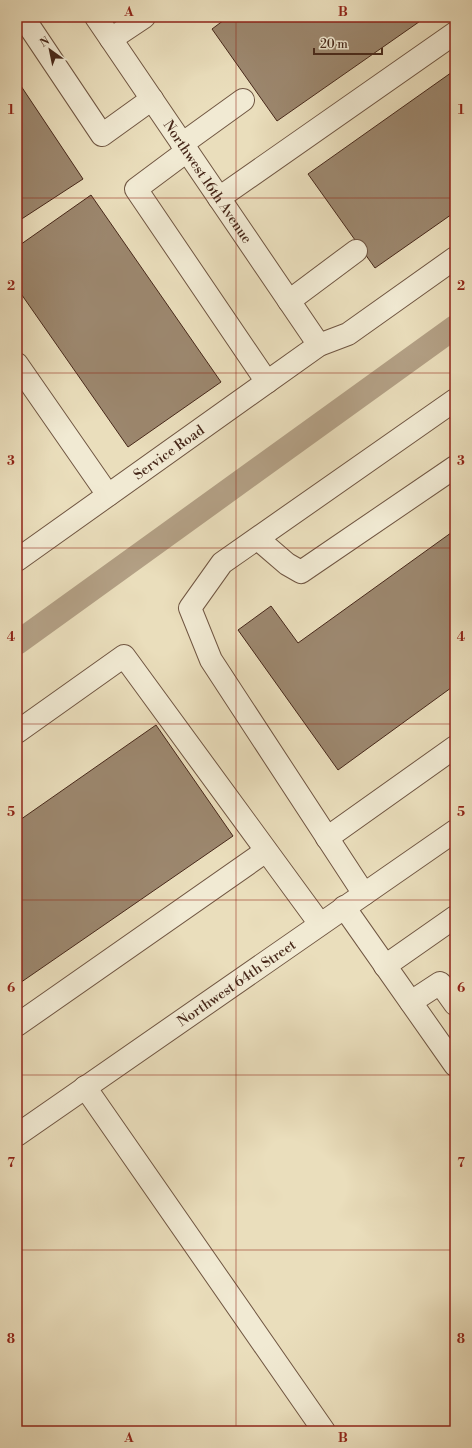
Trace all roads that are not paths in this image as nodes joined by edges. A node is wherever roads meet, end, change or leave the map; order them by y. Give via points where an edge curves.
1 (23, 17) edge
2 (96, 17) edge
3 (144, 17) edge
4 (455, 34) edge
5 (111, 39) junction
6 (152, 100) junction
7 (243, 100) dead end
8 (185, 148) junction
9 (219, 198) junction
10 (356, 251) dead end
11 (455, 258) edge
12 (289, 301) junction
13 (320, 346) junction
14 (17, 364) edge
15 (267, 382) junction
16 (455, 400) edge
17 (455, 467) edge
18 (108, 495) junction
19 (258, 539) junction
20 (17, 560) edge
21 (17, 732) edge
22 (455, 747) edge
23 (455, 830) edge
24 (327, 838) junction
25 (266, 851) junction
26 (364, 894) junction
27 (344, 908) junction
28 (455, 917) edge
29 (320, 924) junction
30 (385, 966) junction
31 (411, 1002) junction
32 (455, 1004) edge
33 (17, 1025) edge
34 (455, 1065) edge
35 (85, 1087) junction
36 (17, 1135) edge
37 (324, 1431) edge

1 - 6 street via 102,135
2 - 5 street, Northwest 16th Avenue
3 - 5 street
4 - 9 street
5 - 6 street, Northwest 16th Avenue
6 - 8 street, Northwest 16th Avenue
7 - 8 street
8 - 9 street, Northwest 16th Avenue
8 - 15 street via 136,189
9 - 12 street, Northwest 16th Avenue
10 - 12 street
11 - 13 street, Service Road via 348,334
12 - 13 street, Northwest 16th Avenue
13 - 15 street, Service Road
14 - 18 street
15 - 18 street, Service Road
16 - 19 street
17 - 19 street via 300,572
18 - 20 street, Service Road
19 - 24 street via 222,563 190,608 211,660
21 - 25 street via 124,656
22 - 24 street
23 - 26 street, Northwest 64th Street
24 - 26 street
25 - 29 street
25 - 33 street
26 - 27 street, Northwest 64th Street
27 - 29 street, Northwest 64th Street
27 - 30 street
28 - 30 street
29 - 35 street, Northwest 64th Street
30 - 31 street
31 - 32 street via 440,983
31 - 34 street
35 - 36 street, Northwest 64th Street
35 - 37 street

